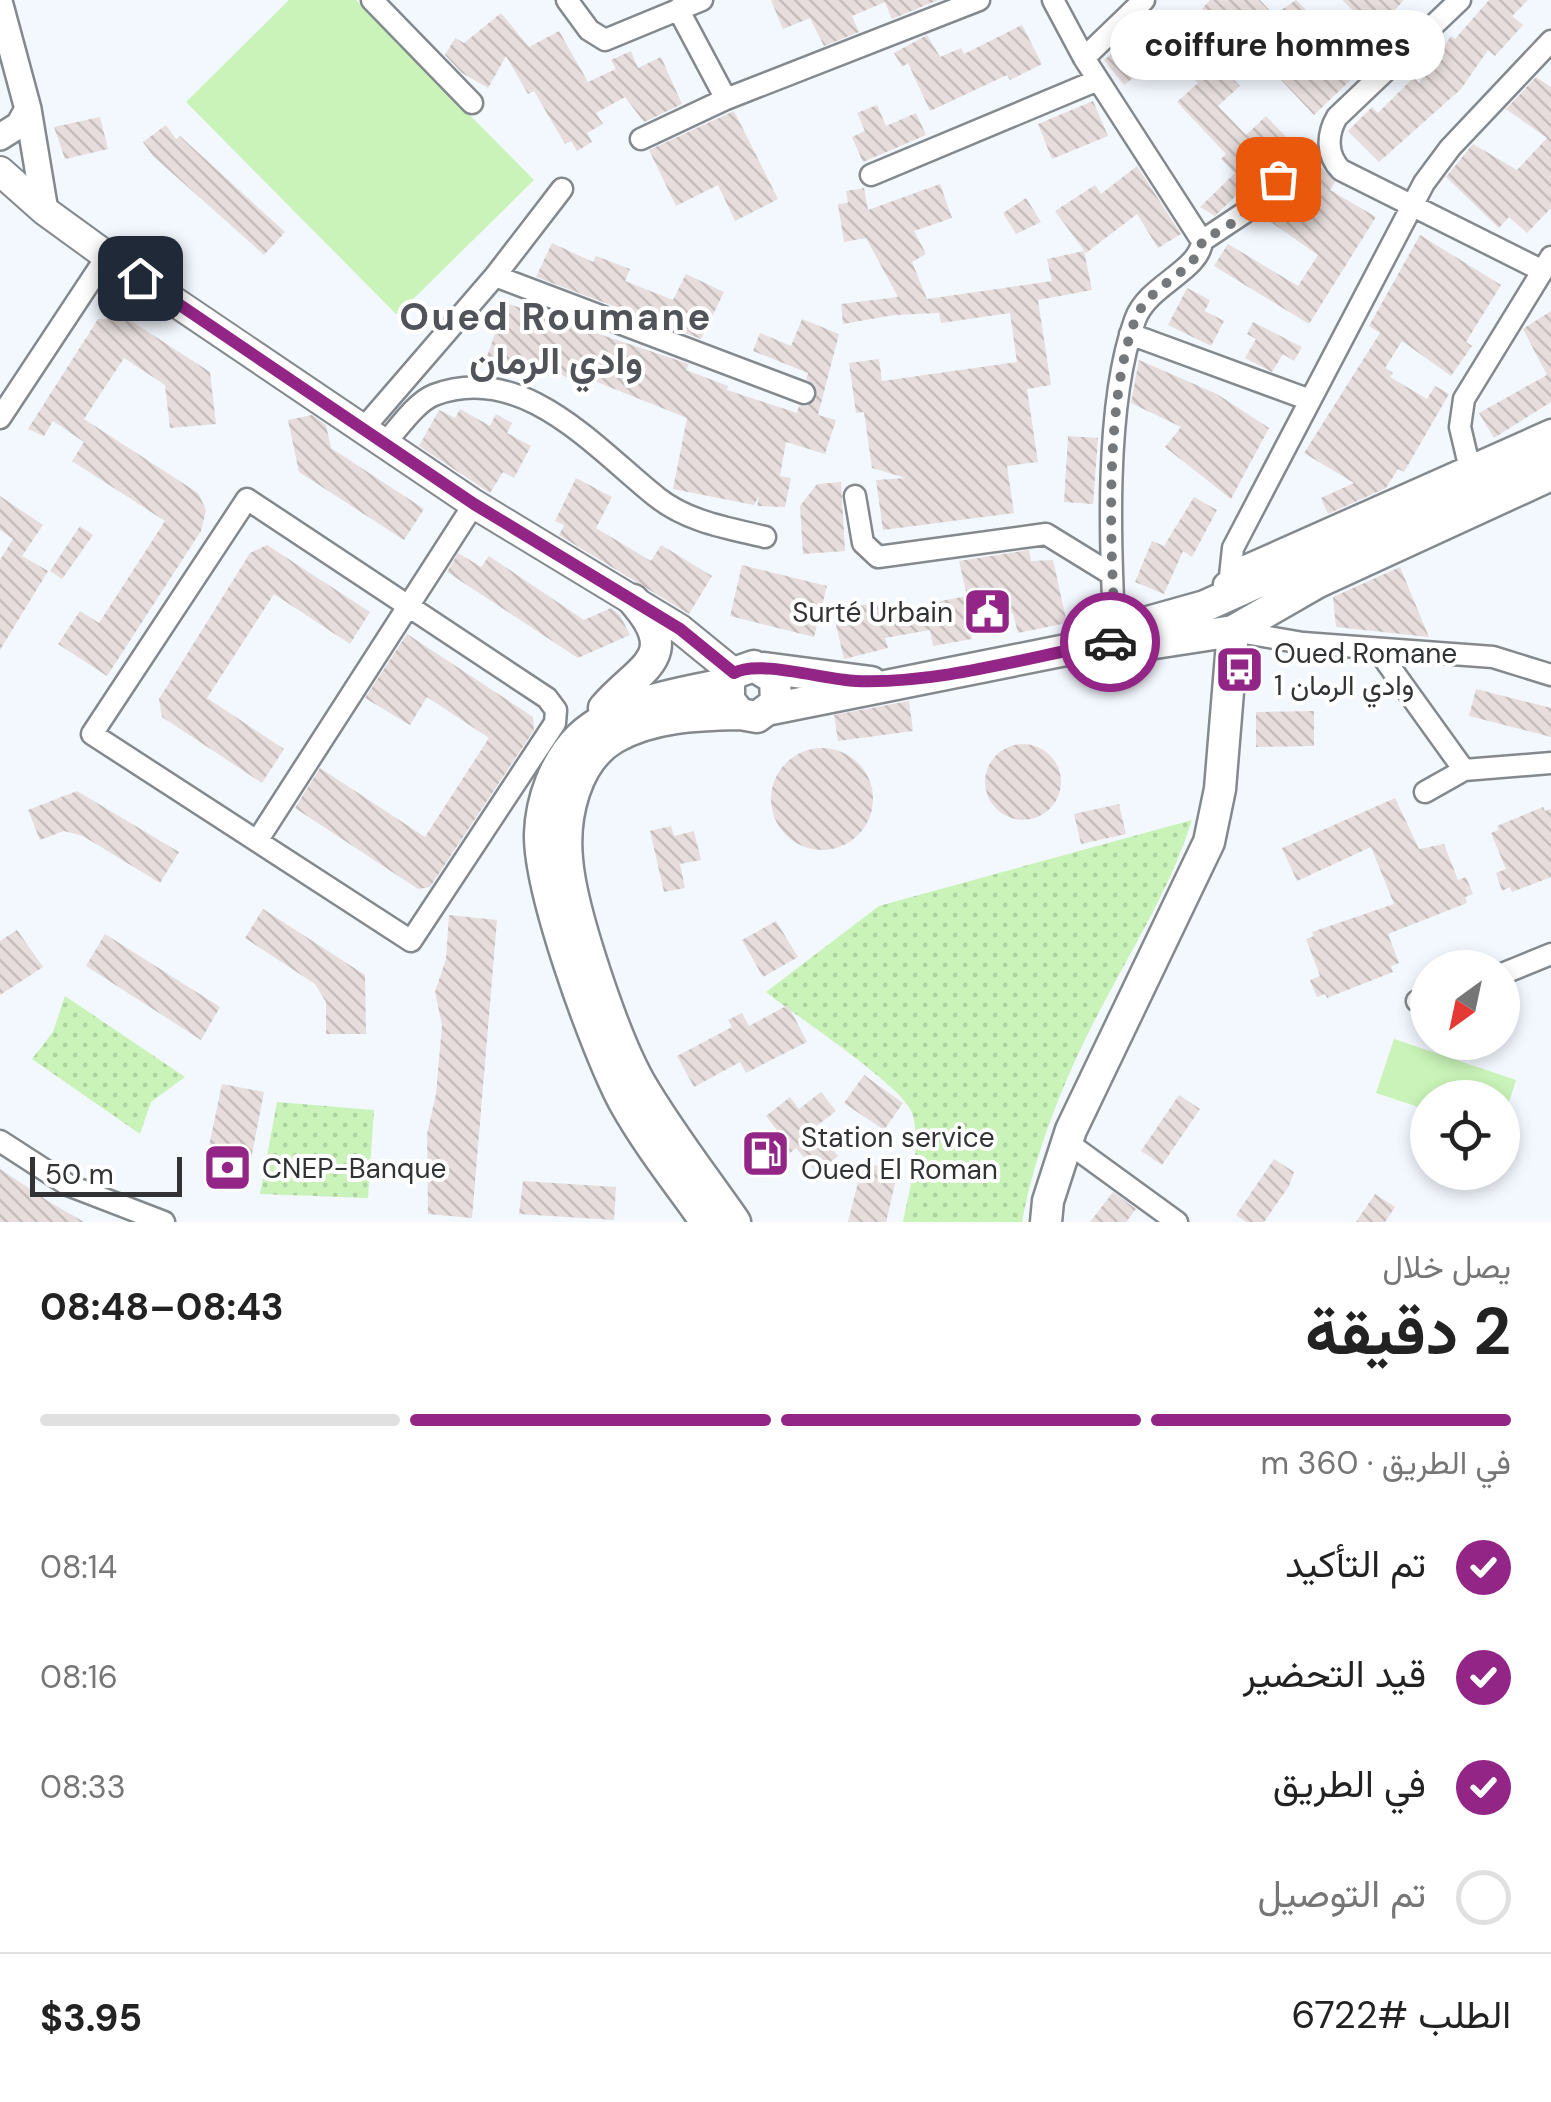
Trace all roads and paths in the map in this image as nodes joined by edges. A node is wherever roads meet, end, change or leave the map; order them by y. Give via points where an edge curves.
1 (372, 0) edge
2 (567, 0) edge
3 (702, 0) edge
4 (979, 0) edge
5 (1053, 0) edge
6 (1144, 0) edge
7 (1460, 0) edge
8 (0, 5) edge
9 (678, 9) junction
10 (1551, 41) edge
11 (1084, 58) junction
12 (1098, 80) junction
13 (726, 99) junction
14 (472, 103) dead end
15 (28, 109) junction
16 (0, 137) edge
17 (641, 138) dead end
18 (1293, 162) dead end
19 (0, 171) edge
20 (870, 175) dead end
21 (562, 189) dead end
22 (1413, 202) junction
23 (45, 211) junction
24 (1202, 241) junction
25 (107, 256) junction
26 (1546, 263) edge
27 (494, 276) junction
28 (1130, 334) junction
29 (804, 393) dead end
30 (1310, 400) junction
31 (0, 418) edge
32 (1551, 430) edge
33 (374, 436) junction
34 (1551, 450) edge
35 (1469, 465) junction
36 (1551, 475) edge
37 (855, 496) dead end
38 (474, 504) junction
39 (765, 537) dead end
40 (1112, 574) junction
41 (1224, 588) junction
42 (633, 600) junction
43 (407, 606) junction
44 (1233, 631) junction
45 (1121, 639) junction
46 (1377, 649) junction
47 (742, 675) junction
48 (1551, 675) edge
49 (899, 681) junction
50 (771, 709) junction
51 (740, 714) junction
52 (595, 726) junction
53 (1551, 763) edge
54 (1464, 770) junction
55 (1425, 792) dead end
56 (257, 842) junction
57 (1551, 954) edge
58 (1520, 967) edge
59 (0, 1140) edge
60 (1067, 1142) junction
61 (164, 1222) edge
62 (706, 1222) edge
63 (734, 1222) edge
64 (1046, 1222) edge
65 (1177, 1222) edge

1 - 14 street
2 - 9 street via 604,40
3 - 9 street
4 - 13 street
5 - 11 street
6 - 11 street
7 - 22 street via 1331,128 1331,157 1341,170
8 - 15 street
9 - 13 street
10 - 22 street via 1450,148
11 - 12 street
12 - 20 street
12 - 24 street
13 - 17 street
15 - 16 street
15 - 23 street
18 - 24 street via 1250,209
19 - 23 main road
21 - 27 street
22 - 26 street
22 - 30 street
23 - 25 main road
24 - 28 street via 1198,257 1149,296
25 - 31 street
25 - 33 main road
26 - 35 street via 1464,399 1460,427
27 - 29 street
27 - 33 street
28 - 30 street
28 - 40 street via 1118,408
30 - 41 street via 1233,548
32 - 35 street
33 - 38 main road
33 - 39 street via 431,396 475,388 524,400 570,421 659,499 692,518
34 - 41 main road
35 - 41 street
36 - 44 main road via 1318,582
37 - 40 street via 863,542 878,556 1046,534
38 - 42 main road
38 - 43 street
40 - 45 street
41 - 45 main road
42 - 47 main road
42 - 52 main road via 649,618 654,660 609,702
43 - 56 street
43 - 56 street via 547,698 555,722 411,941
43 - 56 street via 248,499 92,734
44 - 45 main road via 1156,643
44 - 46 street
44 - 60 main road via 1222,772 1208,842
45 - 49 main road
46 - 48 street via 1494,657
46 - 54 street
47 - 49 main road
47 - 50 main road via 778,687
47 - 51 main road via 729,700
47 - 52 main road via 632,706
49 - 50 main road
50 - 51 main road via 757,717
51 - 63 main road via 675,718 612,739 578,781 566,860 620,1043 640,1084
52 - 62 main road via 578,739 551,782 542,862 562,937 623,1099
53 - 54 street
54 - 55 street
57 - 58 street
59 - 61 street via 68,1185
60 - 64 main road
60 - 65 street

